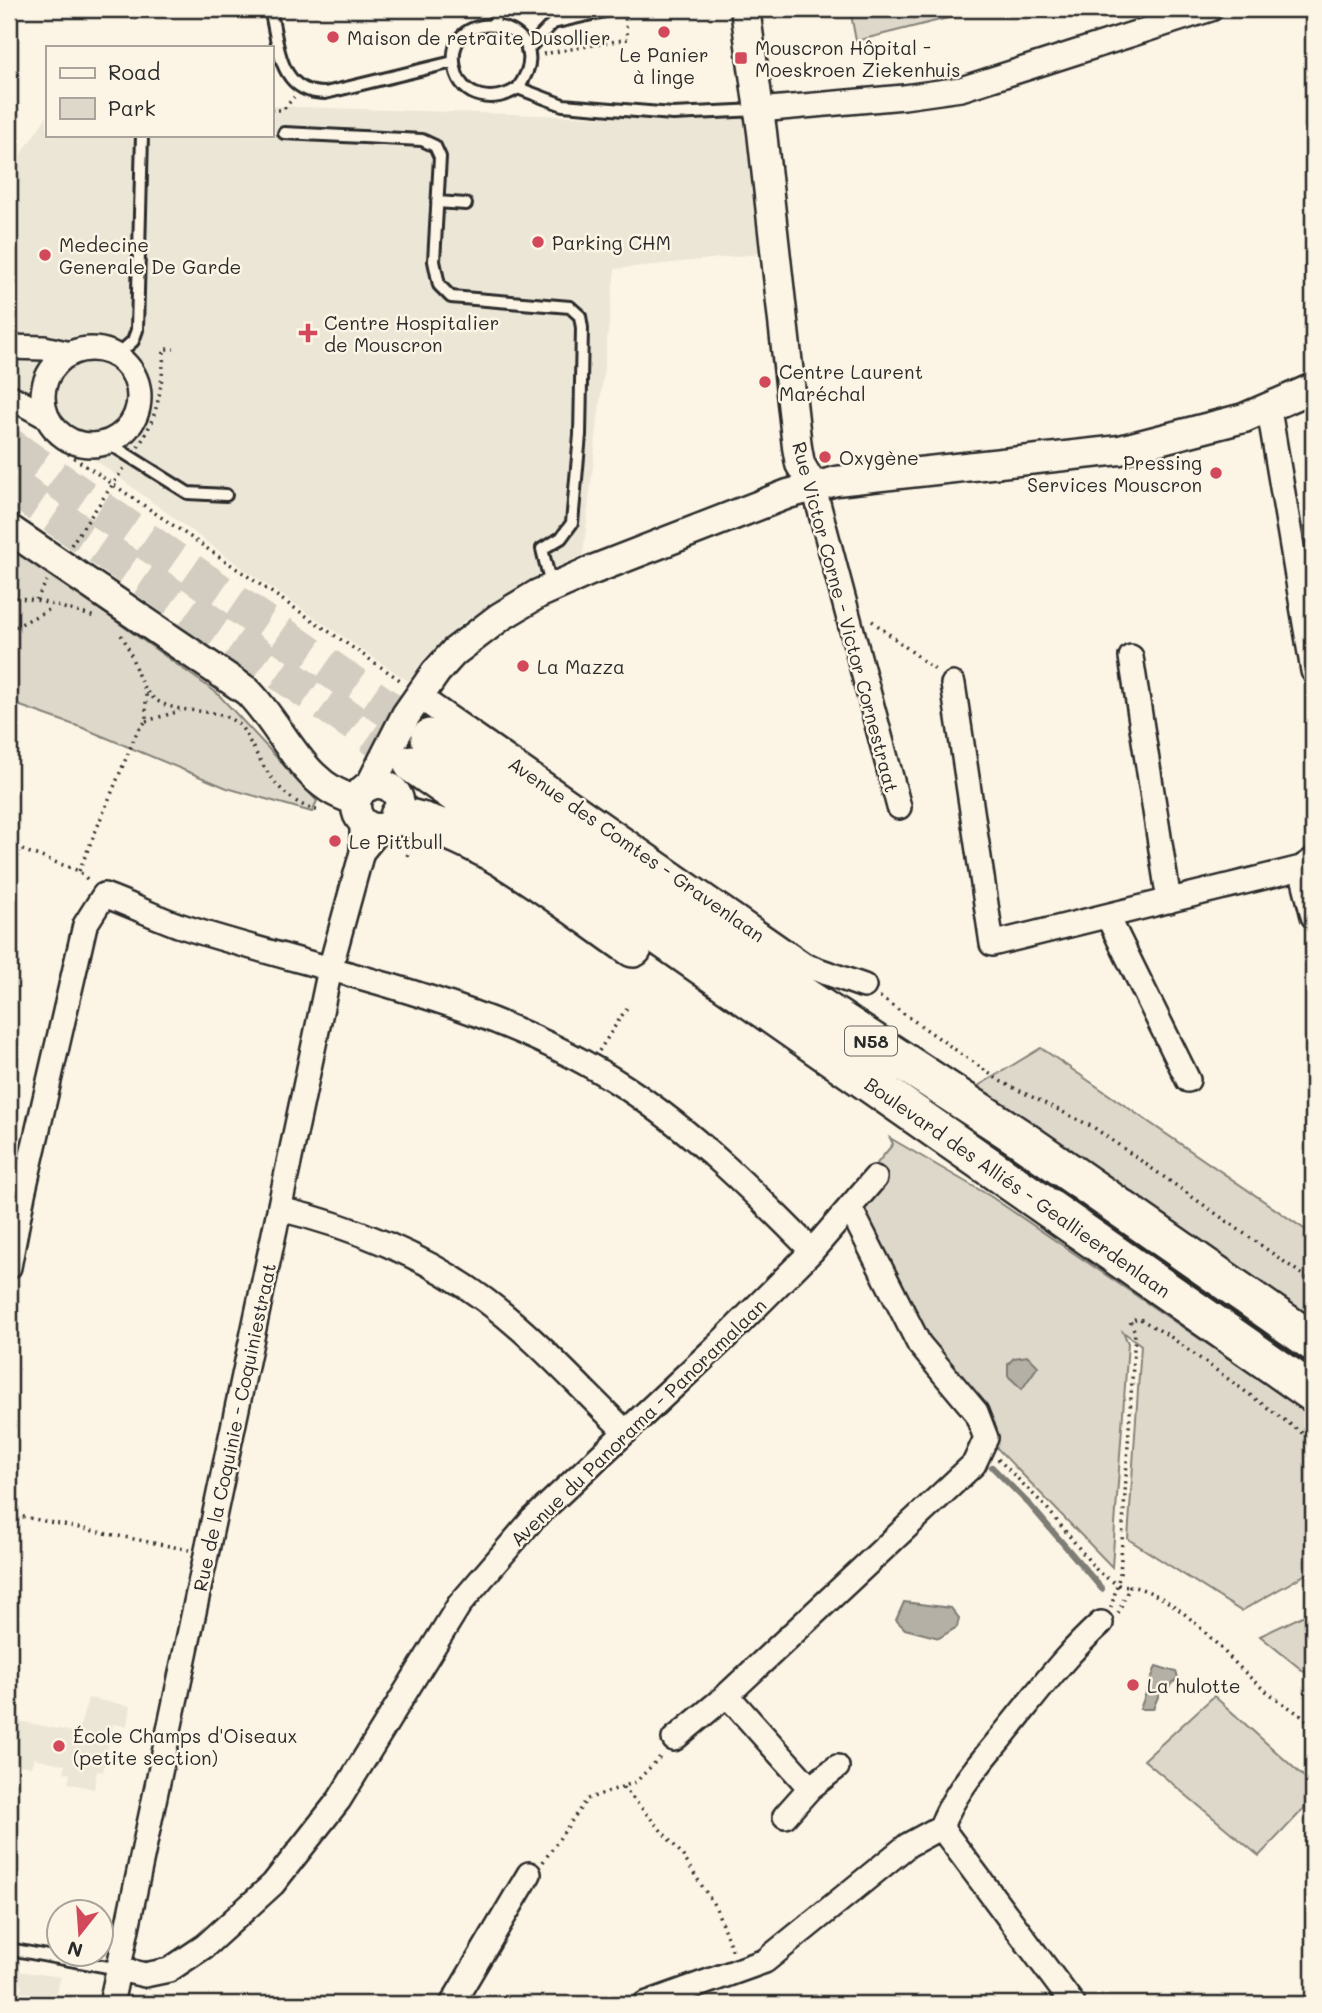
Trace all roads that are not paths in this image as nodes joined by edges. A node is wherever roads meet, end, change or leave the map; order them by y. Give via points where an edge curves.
1 (270, 9) edge
2 (496, 9) edge
3 (745, 9) edge
4 (1212, 9) edge
5 (605, 11) dead end
6 (494, 24) junction
7 (528, 53) junction
8 (453, 62) junction
9 (518, 88) junction
10 (759, 110) junction
11 (284, 133) dead end
12 (142, 136) edge
13 (437, 202) junction
14 (466, 204) dead end
15 (9, 347) edge
16 (70, 354) junction
17 (116, 356) junction
18 (1313, 388) edge
19 (9, 396) edge
20 (1269, 410) junction
21 (44, 426) junction
22 (107, 442) junction
23 (814, 488) junction
24 (226, 495) dead end
25 (9, 528) edge
26 (551, 588) junction
27 (1130, 657) dead end
28 (1313, 671) edge
29 (953, 684) road end
30 (418, 696) junction
31 (382, 789) junction
32 (899, 807) dead end
33 (1307, 864) edge
34 (1169, 901) junction
35 (1313, 916) edge
36 (1108, 917) junction
37 (330, 969) junction
38 (864, 986) road end
39 (1188, 1080) dead end
40 (952, 1141) junction
41 (875, 1178) dead end
42 (16, 1194) edge
43 (850, 1208) junction
44 (280, 1209) junction
45 (812, 1251) junction
46 (9, 1268) edge
47 (1313, 1342) edge
48 (1313, 1393) edge
49 (626, 1432) junction
50 (1106, 1623) road end
51 (727, 1695) junction
52 (674, 1739) road end
53 (837, 1767) dead end
54 (810, 1788) junction
55 (785, 1816) dead end
56 (941, 1828) junction
57 (529, 1874) road end
58 (9, 1949) edge
59 (128, 1971) junction
60 (111, 2004) edge
61 (452, 2004) edge
62 (645, 2004) edge
63 (1073, 2004) edge

1 - 8 lane via 286,72 309,93
2 - 6 lane
3 - 10 street, Rue Victor Corne - Victor Cornestraat
4 - 10 street via 961,89
5 - 7 lane via 553,23
6 - 7 lane via 520,36
6 - 8 lane via 466,33
7 - 9 lane via 526,77
8 - 9 lane via 463,86 476,96 495,99
9 - 10 lane via 563,104 673,114
10 - 23 street, Rue Victor Corne - Victor Cornestraat via 797,447 800,464
11 - 13 lane via 422,140 435,146 440,157
12 - 17 lane via 137,330
13 - 14 lane
13 - 26 lane via 434,261 439,285 451,297 570,307 580,316 579,435 572,523 561,538 542,548
15 - 16 street
16 - 17 street via 93,349
16 - 21 street via 53,367 45,383
17 - 22 street via 135,378 138,405 127,429
18 - 20 street, Rue de la Coquinie - Coquiniestraat
19 - 21 street
20 - 23 street, Rue de la Coquinie - Coquiniestraat via 1111,451 853,479
20 - 28 street
21 - 22 street via 70,440
22 - 24 lane via 188,493
23 - 26 street, Rue de la Coquinie - Coquiniestraat
23 - 32 street, Rue Victor Corne - Victor Cornestraat
25 - 31 street via 247,691 263,706 306,768
26 - 30 street, Rue de la Coquinie - Coquiniestraat via 474,635
27 - 34 street
29 - 36 street via 992,944
30 - 31 street, Rue de la Coquinie - Coquiniestraat
30 - 38 street, Avenue des Comtes - Gravenlaan via 804,965
31 - 37 street, Rue de la Coquinie - Coquiniestraat
31 - 40 highway, Boulevard des Alliés - Geallieerdenlaan / N58
31 - 40 highway via 478,843 771,1040 885,1110
31 - 47 highway, Boulevard des Alliés - Geallieerdenlaan / N58 via 774,976 1020,1138
33 - 34 street
33 - 35 street
34 - 36 street
36 - 39 street
37 - 42 street via 178,925 104,895 85,925
37 - 44 street, Rue de la Coquinie - Coquiniestraat
37 - 45 street via 478,1014 589,1066 647,1102 699,1144
40 - 48 highway, Boulevard des Alliés - Geallieerdenlaan / N58
41 - 43 street, Avenue du Panorama - Panoramalaan
42 - 46 street
43 - 45 street, Avenue du Panorama - Panoramalaan
43 - 51 street via 919,1344 976,1412 986,1438 974,1464
44 - 49 street via 380,1242 484,1299
44 - 59 street, Rue de la Coquinie - Coquiniestraat via 207,1554
45 - 49 street, Avenue du Panorama - Panoramalaan
49 - 59 street, Avenue du Panorama - Panoramalaan via 533,1520 460,1605 340,1800 273,1884 205,1946 169,1970
50 - 56 street via 1068,1653 969,1777
51 - 52 street
51 - 54 street
53 - 54 street
54 - 55 street
56 - 62 street via 908,1845 765,1961
56 - 63 street
57 - 61 street
58 - 59 lane
59 - 60 street, Rue de la Coquinie - Coquiniestraat

